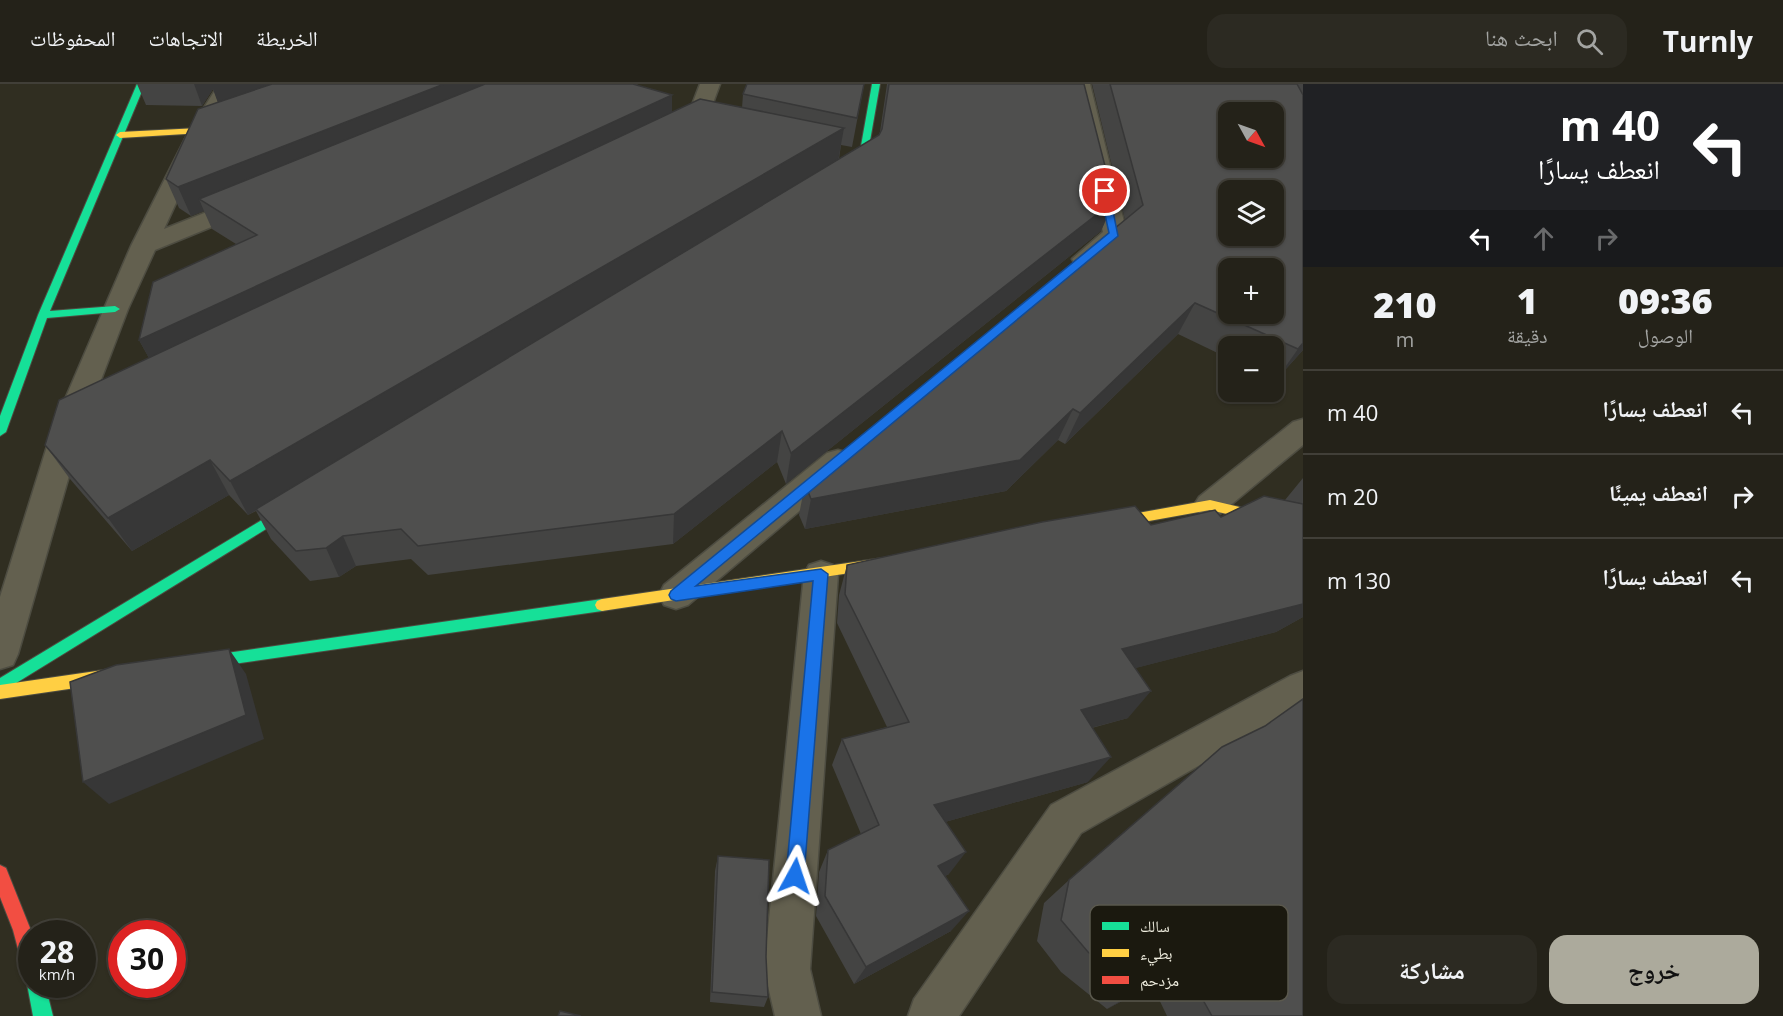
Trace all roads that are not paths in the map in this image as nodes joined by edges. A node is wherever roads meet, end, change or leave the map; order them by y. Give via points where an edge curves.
1 (141, 84) edge
2 (229, 84) edge
3 (710, 84) edge
4 (876, 84) edge
5 (1080, 84) edge
6 (662, 113) edge
7 (233, 119) edge
8 (707, 125) junction
9 (199, 131) junction
10 (120, 135) junction
11 (653, 143) edge
12 (830, 151) edge
13 (863, 158) junction
14 (823, 183) edge
15 (264, 197) edge
16 (142, 246) junction
17 (1069, 271) edge
18 (115, 309) junction
19 (43, 315) junction
20 (100, 412) edge
21 (68, 427) junction
22 (1303, 429) edge
23 (0, 432) edge
24 (859, 444) edge
25 (315, 493) edge
26 (1210, 505) junction
27 (1303, 527) edge
28 (1080, 528) edge
29 (903, 560) edge
30 (821, 574) junction
31 (676, 595) junction
32 (0, 654) edge
33 (178, 666) edge
34 (130, 673) edge
35 (0, 686) edge
36 (1303, 687) edge
37 (0, 692) edge
38 (0, 874) edge
39 (18, 920) edge
40 (40, 998) edge
41 (44, 1016) edge
42 (798, 1016) edge
43 (931, 1016) edge

1 - 10 street
2 - 9 street
3 - 8 street
4 - 13 street
5 - 17 street via 1114,234
6 - 8 street
7 - 9 street
8 - 11 street
9 - 10 street
9 - 16 street
10 - 19 street
12 - 13 street
13 - 14 street
15 - 16 street
16 - 18 street
18 - 19 street
18 - 21 street
19 - 23 street
20 - 21 street
21 - 32 street
22 - 26 street
24 - 31 street
25 - 35 street
26 - 27 street
26 - 28 street
29 - 30 street
30 - 31 street
30 - 42 street via 788,969
31 - 33 street
34 - 37 street
36 - 43 street via 1066,819
38 - 39 street
40 - 41 street

